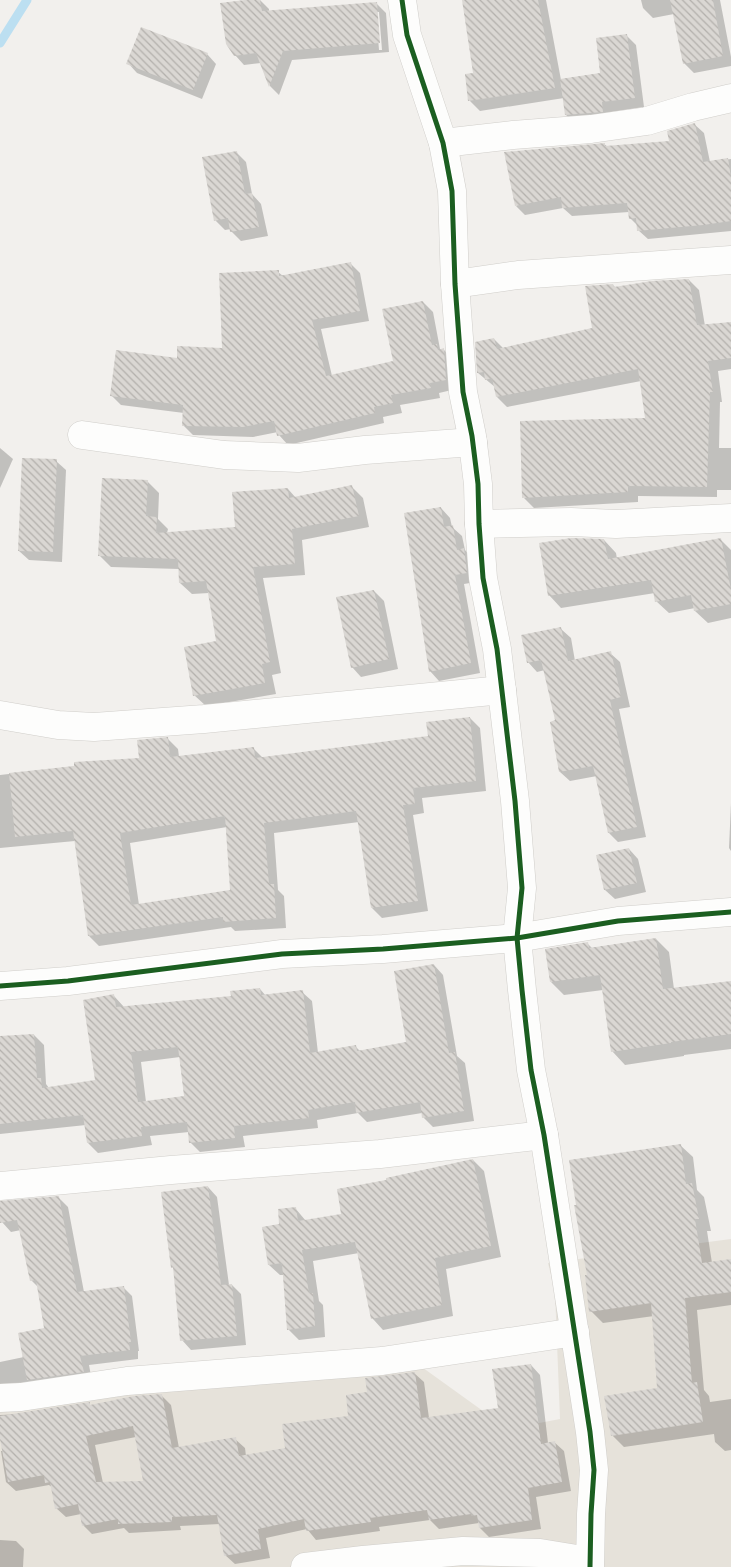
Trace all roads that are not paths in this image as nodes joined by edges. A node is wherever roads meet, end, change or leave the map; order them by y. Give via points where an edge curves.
1 (402, 0) edge
2 (731, 98) edge
3 (443, 143) junction
4 (731, 260) edge
5 (456, 284) junction
6 (82, 435) dead end
7 (473, 442) junction
8 (731, 518) edge
9 (479, 524) junction
10 (502, 690) junction
11 (0, 715) edge
12 (731, 912) edge
13 (516, 938) junction
14 (0, 986) edge
15 (544, 1135) junction
16 (0, 1186) edge
17 (575, 1332) junction
18 (0, 1398) edge
19 (589, 1564) edge
20 (305, 1567) edge

1 - 3 street via 407,35
2 - 3 street via 647,121
3 - 5 street via 452,190
4 - 5 street via 518,275
5 - 7 street via 463,392
6 - 7 street via 224,455 298,458
7 - 9 street
8 - 9 street via 616,524
9 - 10 street via 483,578
10 - 11 street via 94,727 58,725
10 - 13 street via 522,888
12 - 13 street via 618,921
13 - 14 street via 282,954 68,981
13 - 15 street via 531,1070
15 - 16 street via 380,1154
15 - 17 street
17 - 18 street via 382,1361 127,1381
17 - 19 street via 594,1470
19 - 20 street via 540,1552 463,1552

